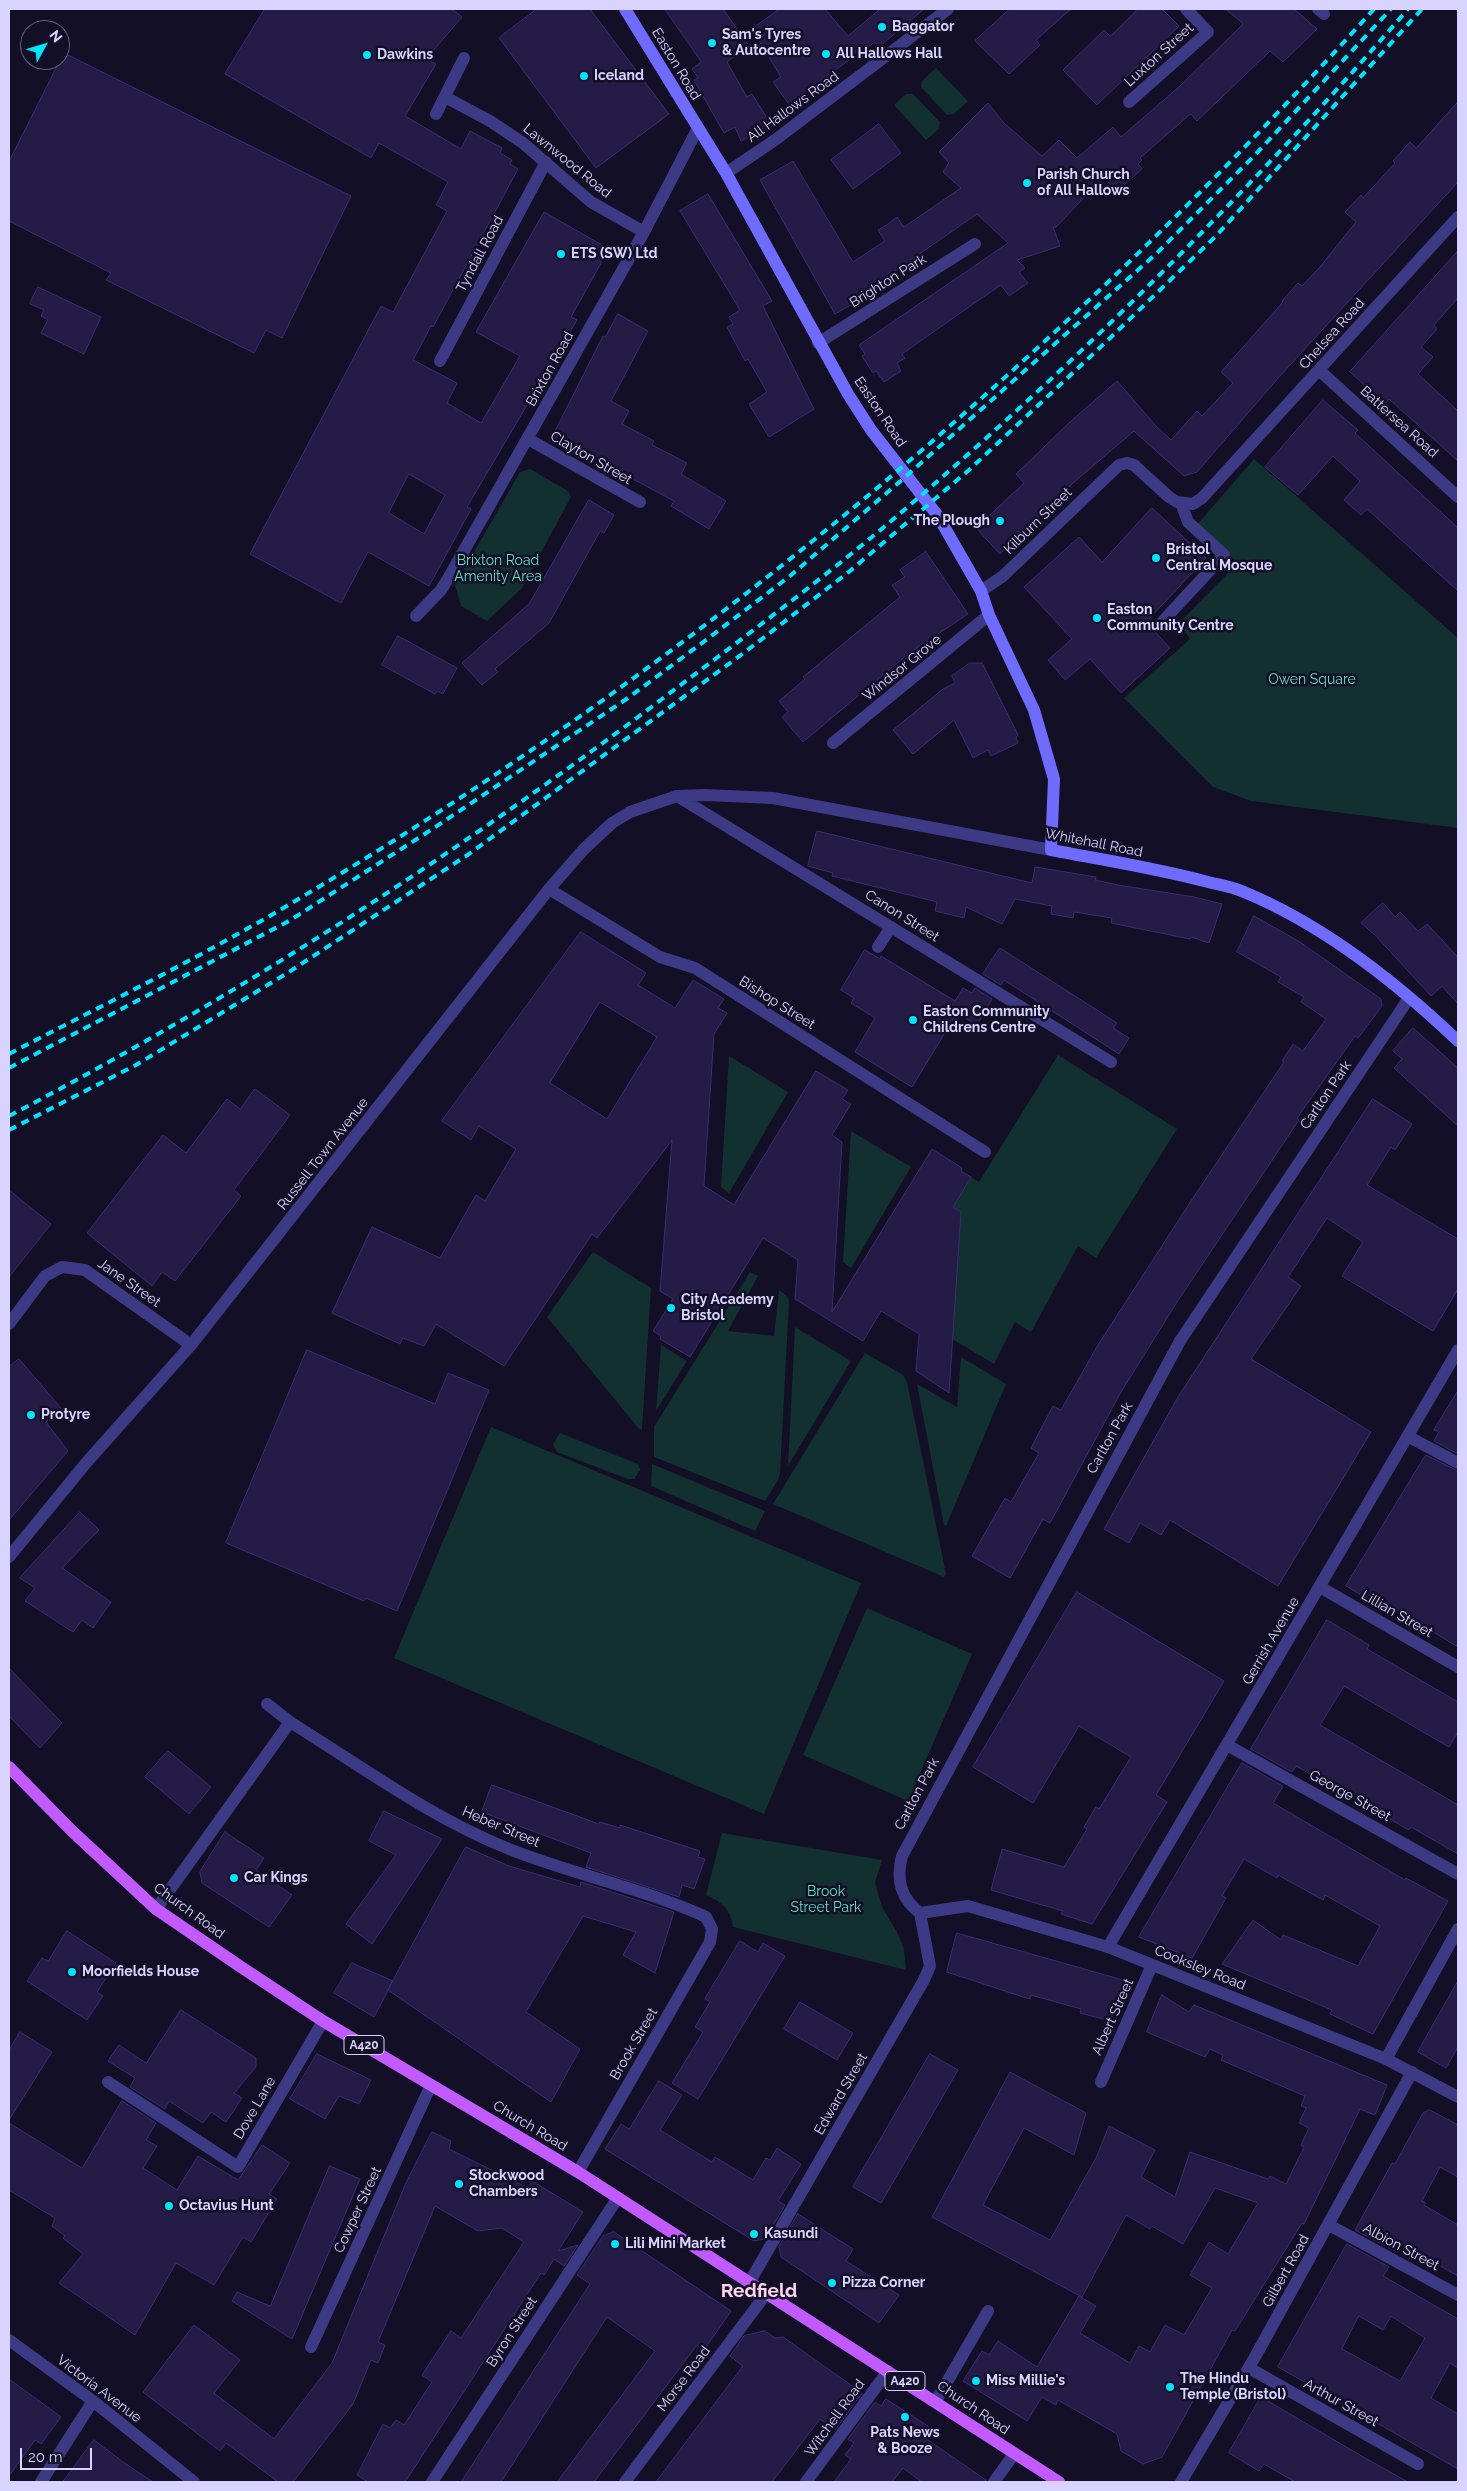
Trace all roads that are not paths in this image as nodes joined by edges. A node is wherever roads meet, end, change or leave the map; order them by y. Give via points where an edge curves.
1 (625, 9) edge
2 (948, 9) edge
3 (1186, 9) edge
4 (464, 58) dead end
5 (445, 97) junction
6 (1129, 102) dead end
7 (436, 114) dead end
8 (698, 128) junction
9 (546, 162) junction
10 (726, 173) junction
11 (1458, 217) edge
12 (644, 232) junction
13 (975, 244) dead end
14 (818, 342) junction
15 (440, 361) dead end
16 (1319, 370) junction
17 (528, 439) junction
18 (1458, 497) edge
19 (640, 502) dead end
20 (1181, 503) junction
21 (981, 591) junction
22 (989, 615) junction
23 (416, 616) dead end
24 (1163, 621) dead end
25 (833, 743) dead end
26 (677, 796) junction
27 (1051, 850) junction
28 (549, 889) junction
29 (891, 928) junction
30 (878, 947) dead end
31 (1409, 998) junction
32 (1457, 1036) edge
33 (1111, 1062) dead end
34 (985, 1152) dead end
35 (9, 1324) edge
36 (191, 1345) junction
37 (1458, 1350) edge
38 (1409, 1437) junction
39 (1458, 1463) edge
40 (9, 1557) edge
41 (1320, 1587) junction
42 (1458, 1667) edge
43 (267, 1704) dead end
44 (290, 1722) junction
45 (1227, 1745) junction
46 (9, 1767) edge
47 (1458, 1874) edge
48 (156, 1909) junction
49 (920, 1912) junction
50 (1458, 1928) edge
51 (712, 1929) joint
52 (1108, 1946) junction
53 (1152, 1965) junction
54 (323, 2021) junction
55 (1386, 2059) junction
56 (1412, 2072) junction
57 (108, 2082) dead end
58 (1101, 2082) dead end
59 (431, 2086) junction
60 (1458, 2097) edge
61 (578, 2172) junction
62 (617, 2198) junction
63 (1329, 2226) junction
64 (749, 2283) junction
65 (766, 2294) junction
66 (1458, 2296) edge
67 (988, 2311) dead end
68 (9, 2340) edge
69 (311, 2347) dead end
70 (1249, 2368) junction
71 (888, 2371) junction
72 (92, 2401) junction
73 (936, 2401) junction
74 (1014, 2454) junction
75 (1418, 2464) dead end
76 (41, 2482) edge
77 (194, 2482) edge
78 (432, 2482) edge
79 (626, 2482) edge
80 (806, 2482) edge
81 (994, 2482) edge
82 (1059, 2482) edge
83 (1181, 2482) edge

1 - 8 main road, Easton Road
2 - 10 street, All Hallows Road via 775,140
3 - 6 street, Luxton Street via 1208,32
4 - 5 street
5 - 7 street
5 - 9 street, Lawnwood Road via 523,143
8 - 10 main road, Easton Road
8 - 12 street, Brixton Road
9 - 12 street, Lawnwood Road via 591,202
9 - 15 street, Tyndall Road
10 - 14 main road, Easton Road
11 - 16 street, Chelsea Road
12 - 17 street, Brixton Road
13 - 14 street, Brighton Park
14 - 21 main road, Easton Road via 871,430 938,516
16 - 18 street, Battersea Road
16 - 20 street, Chelsea Road via 1197,501
17 - 19 street, Clayton Street
17 - 23 street, Brixton Road via 441,590
20 - 21 street, Kilburn Street via 1169,497 1134,465 1127,463 1113,469 1003,576
20 - 24 street via 1188,522 1224,555
21 - 22 main road, Easton Road
22 - 25 street, Windsor Grove
22 - 27 main road, Easton Road via 1034,710 1054,779
26 - 27 street, Whitehall Road via 773,798
26 - 28 street, Russell Town Avenue via 630,812 612,823
26 - 29 street, Canon Street
27 - 31 main road, Whitehall Road via 1178,874 1243,892 1298,919 1346,948
28 - 34 street, Bishop Street via 660,957 695,968
28 - 36 street, Russell Town Avenue
29 - 30 street
29 - 33 street, Canon Street
31 - 32 main road, Whitehall Road
31 - 49 street, Carlton Park via 1180,1341 911,1839 898,1869 899,1884 906,1899
35 - 36 street, Jane Street via 44,1276 62,1267 85,1270
36 - 40 street, Russell Town Avenue via 86,1463
37 - 38 street, Gerrish Avenue
38 - 39 street
38 - 41 street, Gerrish Avenue
41 - 42 street, Lillian Street
41 - 45 street, Gerrish Avenue
43 - 44 street, Heber Street
44 - 48 street
44 - 51 street, Heber Street via 448,1820 509,1850 692,1910 706,1917
45 - 47 street, George Street
45 - 52 street, Gerrish Avenue
46 - 48 main road, Church Road / A420
48 - 54 main road, Church Road / A420
49 - 52 street, Cooksley Road via 968,1906
49 - 64 street, Edward Street via 930,1966 924,1980
50 - 55 street
51 - 61 street, Brook Street via 710,1942
52 - 53 street, Cooksley Road
53 - 55 street, Cooksley Road
53 - 58 street, Albert Street
54 - 57 street, Dove Lane via 238,2167
54 - 59 main road, Church Road / A420
55 - 56 street, Cooksley Road
56 - 60 street, Cooksley Road
56 - 63 street, Gilbert Road
59 - 61 main road, Church Road / A420
59 - 69 street, Cowper Street
61 - 62 main road, Church Road / A420
62 - 64 main road, Church Road / A420
62 - 78 street, Byron Street
63 - 66 street, Albion Street
63 - 70 street, Gilbert Road
64 - 65 main road, Church Road / A420
65 - 71 main road, Church Road / A420
65 - 79 street, Morse Road
67 - 73 street
68 - 72 street, Victoria Avenue
70 - 75 street, Arthur Street
70 - 83 street, Gilbert Road
71 - 73 main road, Church Road / A420
71 - 80 street, Witchell Road
72 - 76 street
72 - 77 street, Victoria Avenue
73 - 74 main road, Church Road / A420
74 - 81 street
74 - 82 main road, Church Road / A420

